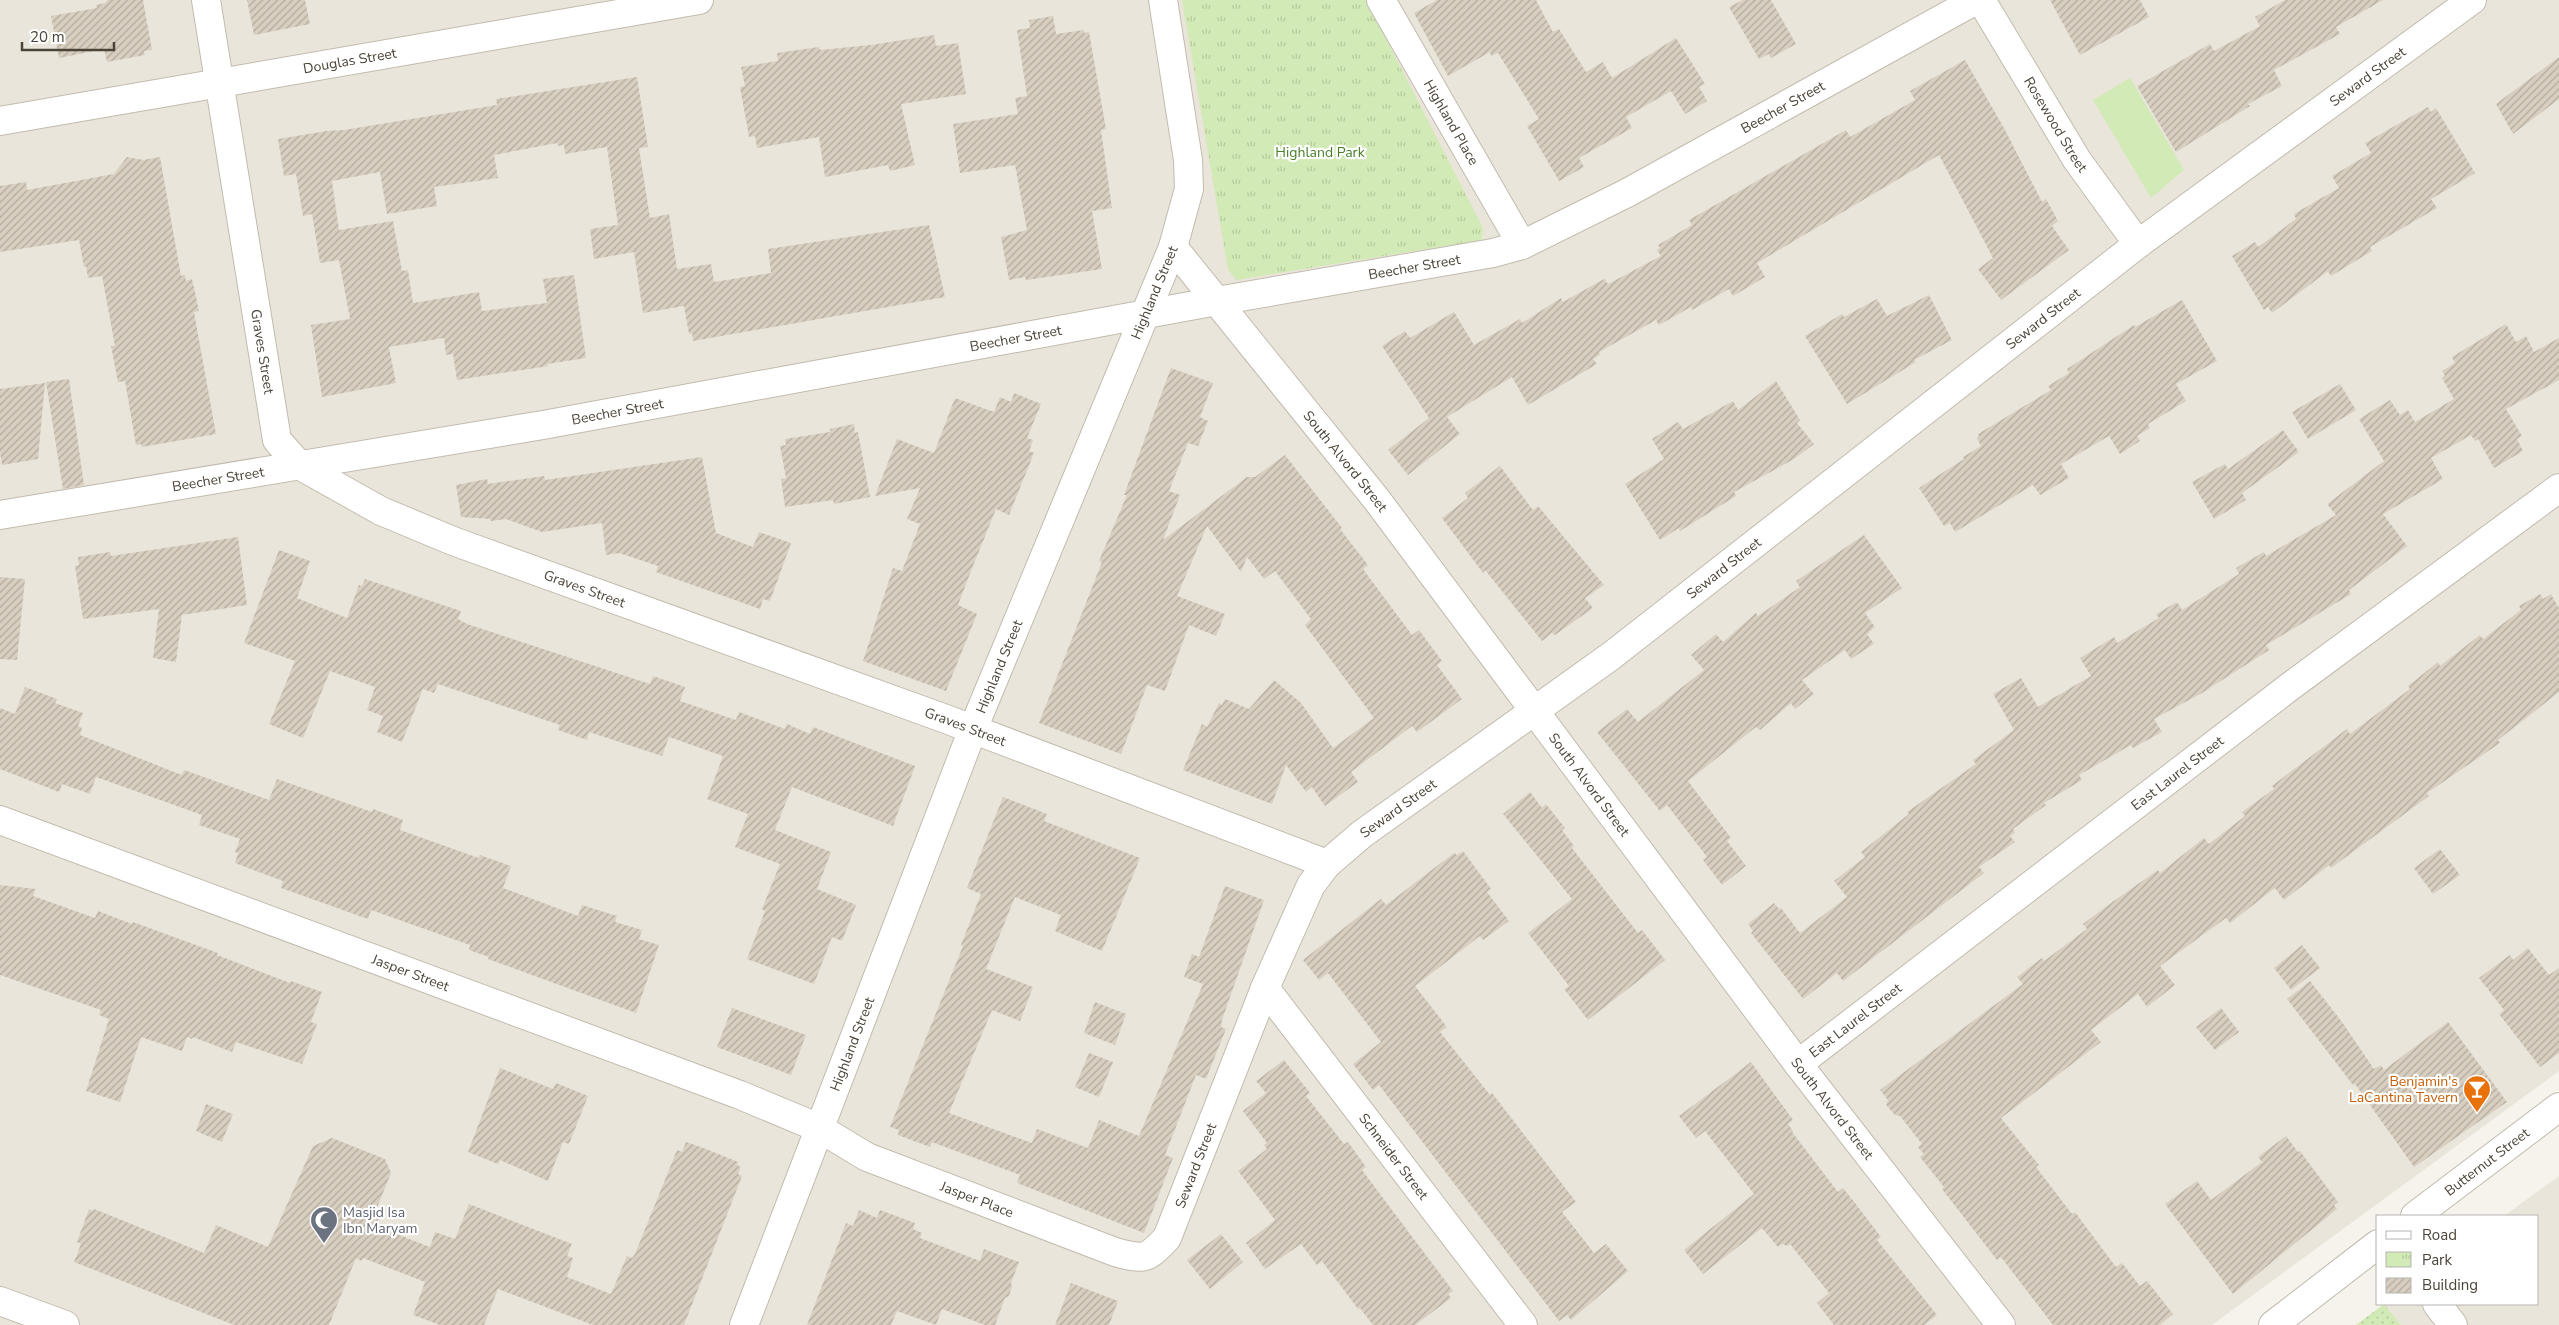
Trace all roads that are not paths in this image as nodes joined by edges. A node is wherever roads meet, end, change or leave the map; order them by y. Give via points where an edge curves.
1 (206, 0) edge
2 (700, 0) edge
3 (1163, 0) edge
4 (1380, 0) edge
5 (1976, 0) edge
6 (1982, 0) edge
7 (2472, 0) edge
8 (219, 83) junction
9 (0, 121) edge
10 (2138, 244) junction
11 (1522, 245) junction
12 (1173, 247) junction
13 (1217, 301) junction
14 (1144, 314) junction
15 (300, 465) junction
16 (2559, 488) edge
17 (0, 515) edge
18 (1533, 711) junction
19 (973, 729) junction
20 (0, 820) edge
21 (1327, 864) junction
22 (1265, 988) junction
23 (1798, 1064) junction
24 (2559, 1108) edge
25 (819, 1128) junction
26 (2416, 1215) edge
27 (2376, 1246) edge
28 (1138, 1258) joint
29 (0, 1301) edge
30 (2438, 1305) edge
31 (65, 1325) edge
32 (744, 1325) edge
33 (1523, 1325) edge
34 (2001, 1325) edge
35 (2272, 1325) edge
36 (2453, 1325) edge

1 - 8 street, Graves Street
2 - 8 street, Douglas Street
3 - 12 street, Highland Street via 1189,189
4 - 11 street, Highland Place
5 - 11 street, Beecher Street via 1627,193
6 - 10 street, Rosewood Street via 2077,160
7 - 10 street, Seward Street
8 - 9 street, Douglas Street
8 - 15 street, Graves Street via 277,440
10 - 18 street, Seward Street via 1611,656
11 - 13 street, Beecher Street via 1493,254
12 - 13 street, South Alvord Street
12 - 14 street, Highland Street
13 - 14 street, Beecher Street
13 - 18 street, South Alvord Street via 1377,500
14 - 15 street, Beecher Street via 543,425
14 - 19 street, Highland Street
15 - 17 street, Beecher Street
15 - 19 street, Graves Street via 381,511 453,542
16 - 23 street, East Laurel Street via 2288,688
18 - 21 street, Seward Street via 1362,834
18 - 23 street, South Alvord Street
19 - 21 street, Graves Street
19 - 25 street, Highland Street
20 - 25 street, Jasper Street via 740,1095
21 - 22 street, Seward Street via 1312,884
22 - 28 street, Seward Street via 1167,1238 1148,1257
22 - 33 street, Schneider Street
23 - 34 street, South Alvord Street
24 - 26 street, Butternut Street
25 - 28 street, Jasper Place via 867,1156
25 - 32 street, Highland Street
27 - 35 street
29 - 31 street
30 - 36 street

